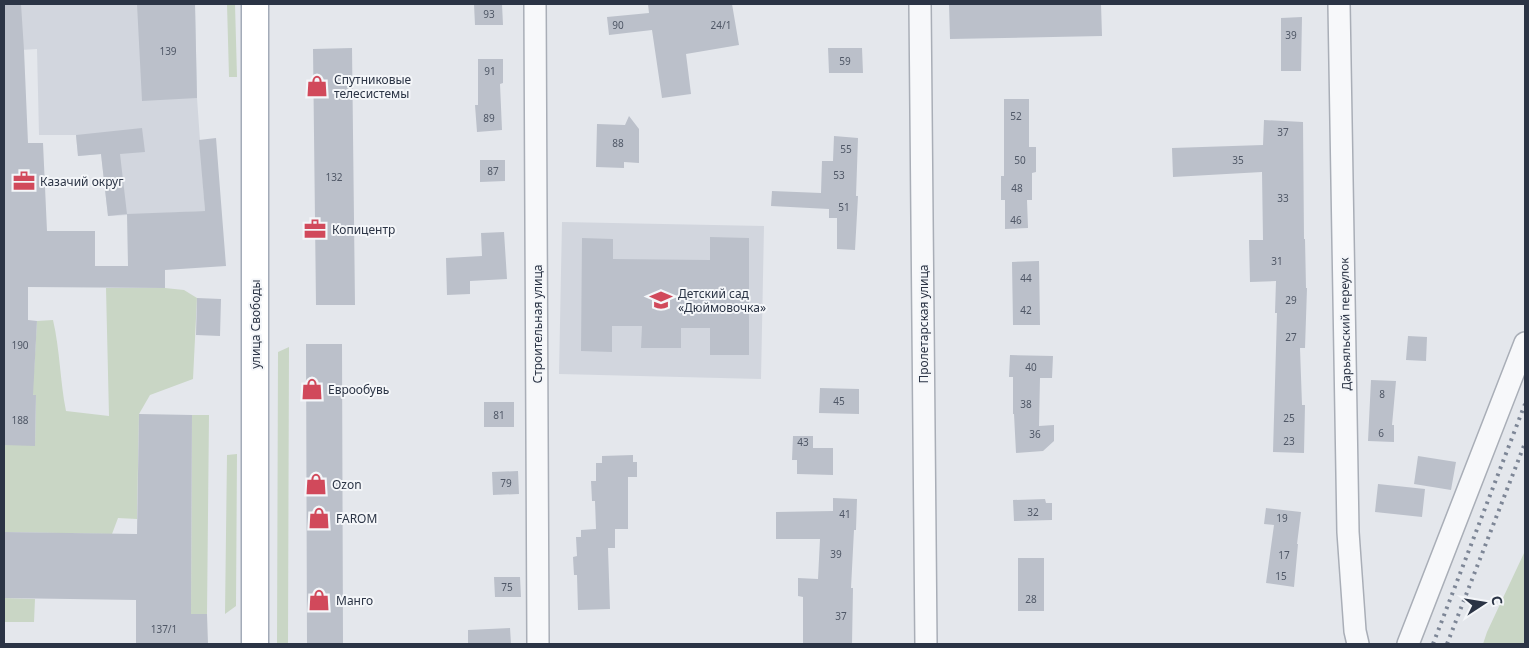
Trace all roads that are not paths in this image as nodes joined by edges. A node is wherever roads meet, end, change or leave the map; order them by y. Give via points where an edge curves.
1 (255, 4) edge
2 (535, 4) edge
3 (920, 4) edge
4 (1339, 4) edge
5 (1525, 343) edge
6 (255, 644) edge
7 (538, 644) edge
8 (926, 644) edge
9 (1358, 644) edge
10 (1408, 644) edge

1 - 6 main road, улица Свободы
2 - 7 street, Строительная улица
3 - 8 street, Пролетарская улица
4 - 9 street, Дарьяльский переулок via 1348,532
5 - 10 street

